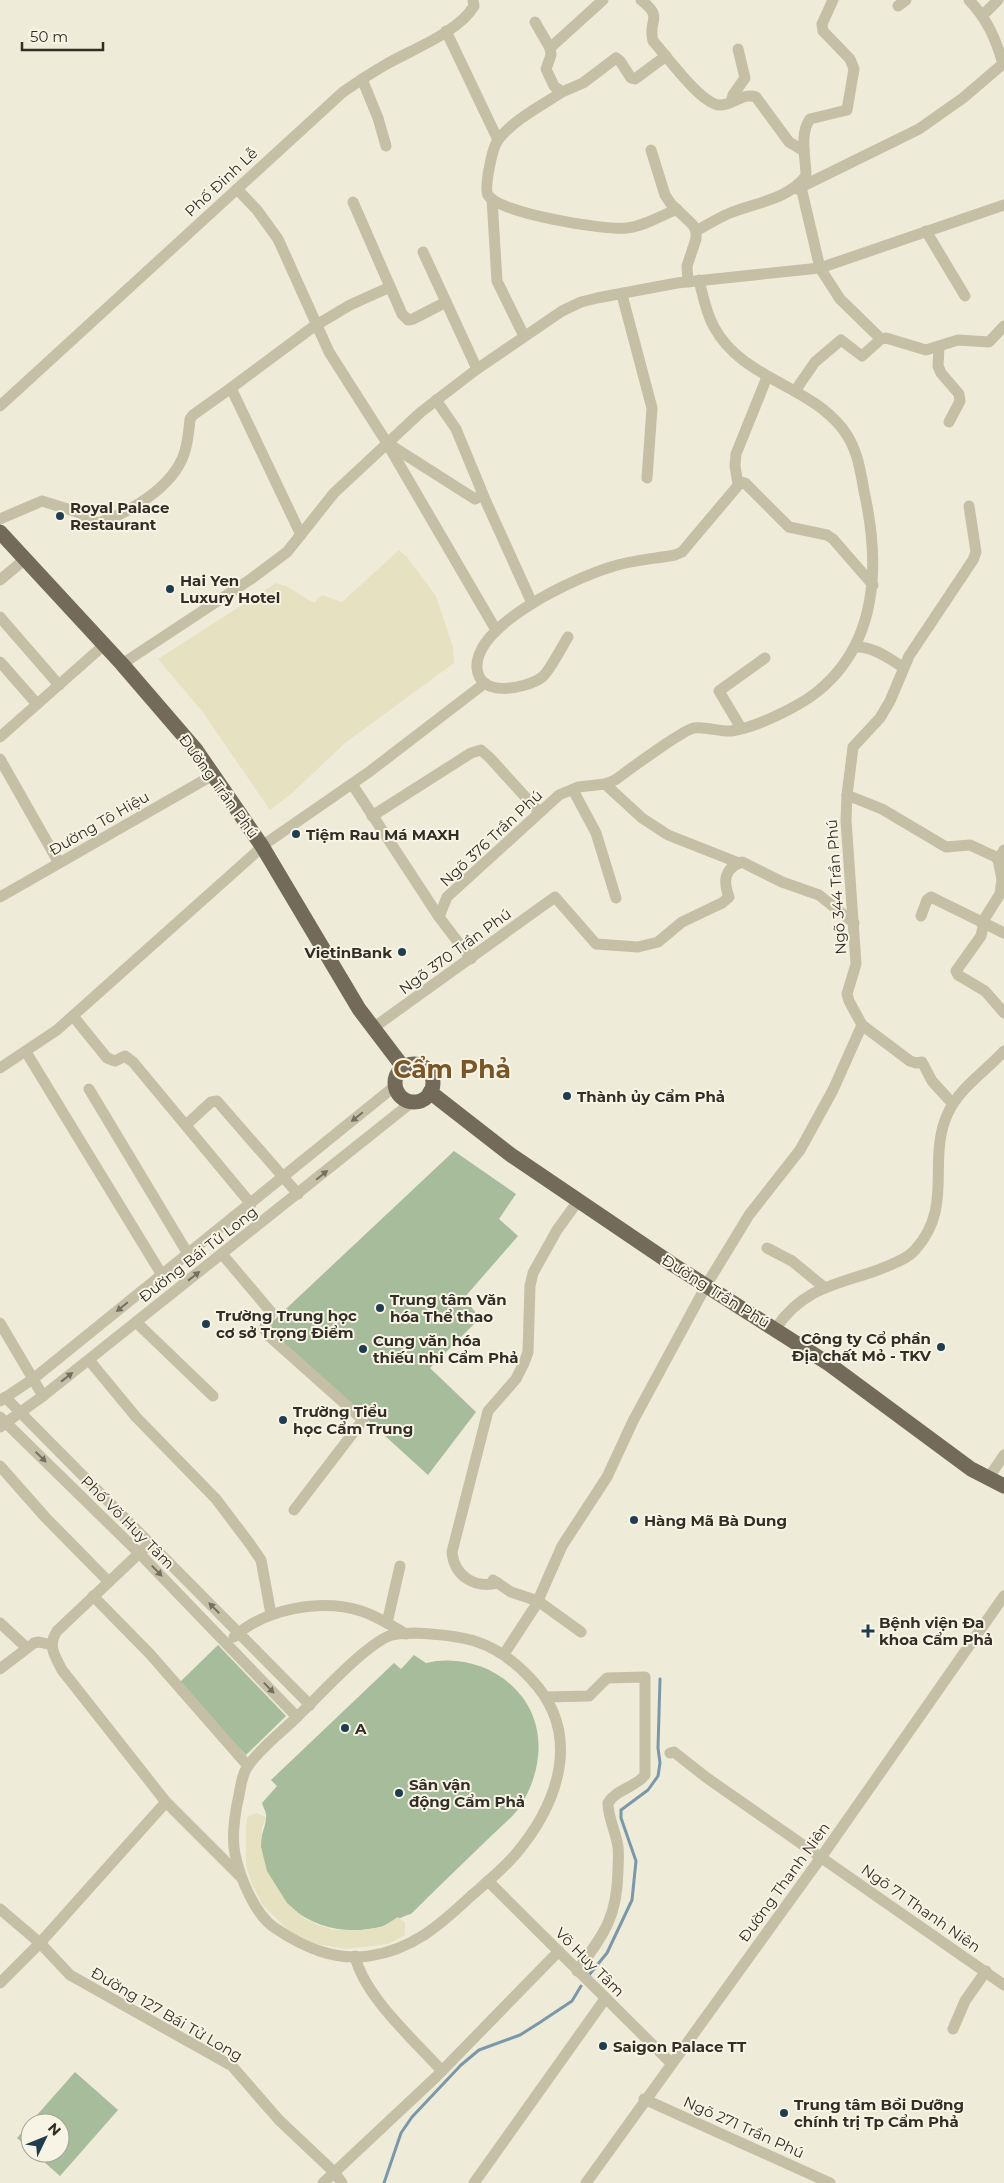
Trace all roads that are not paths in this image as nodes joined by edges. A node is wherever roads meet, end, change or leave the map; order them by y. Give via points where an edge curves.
1 (473, 0) edge
2 (603, 0) edge
3 (641, 0) edge
4 (832, 0) edge
5 (969, 0) edge
6 (998, 0) edge
7 (983, 15) junction
8 (535, 22) dead end
9 (446, 31) junction
10 (550, 48) junction
11 (738, 49) dead end
12 (666, 56) junction
13 (1004, 64) edge
14 (362, 79) junction
15 (562, 92) junction
16 (731, 102) junction
17 (498, 140) junction
18 (386, 146) dead end
19 (651, 150) dead end
20 (804, 151) junction
21 (801, 187) junction
22 (237, 189) junction
23 (489, 192) junction
24 (786, 193) junction
25 (353, 202) dead end
26 (1004, 205) edge
27 (677, 209) junction
28 (696, 231) junction
29 (926, 231) junction
30 (424, 252) dead end
31 (820, 268) junction
32 (693, 281) junction
33 (390, 287) junction
34 (622, 295) junction
35 (965, 296) dead end
36 (446, 302) junction
37 (316, 325) junction
38 (1004, 326) edge
39 (524, 336) junction
40 (881, 339) junction
41 (939, 347) junction
42 (477, 369) junction
43 (767, 377) junction
44 (231, 388) junction
45 (795, 391) junction
46 (436, 400) junction
47 (0, 406) edge
48 (949, 422) dead end
49 (387, 442) junction
50 (647, 478) dead end
51 (738, 484) junction
52 (483, 495) junction
53 (969, 506) dead end
54 (0, 519) edge
55 (0, 532) edge
56 (301, 535) junction
57 (24, 560) junction
58 (0, 580) edge
59 (872, 585) junction
60 (532, 604) junction
61 (0, 618) edge
62 (496, 630) junction
63 (568, 637) dead end
64 (104, 645) junction
65 (855, 647) junction
66 (765, 658) dead end
67 (0, 662) edge
68 (122, 664) junction
69 (903, 667) junction
70 (484, 683) junction
71 (59, 685) junction
72 (37, 704) junction
73 (741, 728) junction
74 (0, 737) edge
75 (0, 759) edge
76 (213, 775) junction
77 (352, 784) junction
78 (605, 784) junction
79 (573, 790) junction
80 (847, 795) junction
81 (539, 812) junction
82 (372, 816) junction
83 (262, 846) junction
84 (1001, 855) edge
85 (59, 863) junction
86 (739, 863) junction
87 (0, 897) edge
88 (616, 898) dead end
89 (921, 916) dead end
90 (439, 917) junction
91 (984, 922) junction
92 (854, 923) junction
93 (1004, 933) edge
94 (471, 959) junction
95 (1004, 1013) edge
96 (73, 1016) junction
97 (862, 1025) junction
98 (373, 1028) junction
99 (1004, 1051) edge
100 (26, 1052) junction
101 (403, 1067) junction
102 (0, 1068) edge
103 (395, 1086) junction
104 (89, 1089) dead end
105 (430, 1092) junction
106 (412, 1102) junction
107 (952, 1104) junction
108 (186, 1125) junction
109 (282, 1178) junction
110 (298, 1194) junction
111 (578, 1201) junction
112 (251, 1204) junction
113 (767, 1248) dead end
114 (188, 1254) junction
115 (222, 1254) junction
116 (162, 1275) junction
117 (707, 1284) junction
118 (149, 1286) junction
119 (825, 1288) junction
120 (163, 1301) junction
121 (136, 1322) junction
122 (0, 1323) edge
123 (776, 1328) junction
124 (89, 1360) junction
125 (33, 1379) junction
126 (43, 1396) junction
127 (213, 1396) dead end
128 (3, 1399) edge
129 (20, 1413) junction
130 (2, 1423) edge
131 (1004, 1454) edge
132 (0, 1466) edge
133 (989, 1477) junction
134 (1004, 1486) edge
135 (294, 1510) dead end
136 (150, 1543) junction
137 (139, 1553) junction
138 (400, 1566) dead end
139 (109, 1582) junction
140 (93, 1596) junction
141 (1004, 1596) edge
142 (538, 1601) junction
143 (271, 1614) junction
144 (0, 1623) edge
145 (387, 1623) junction
146 (581, 1632) dead end
147 (238, 1633) junction
148 (406, 1634) junction
149 (52, 1644) junction
150 (227, 1644) junction
151 (27, 1648) junction
152 (504, 1654) junction
153 (0, 1669) edge
154 (546, 1697) junction
155 (310, 1705) junction
156 (297, 1717) junction
157 (670, 1753) dead end
158 (248, 1766) junction
159 (166, 1802) junction
160 (822, 1856) junction
161 (244, 1880) junction
162 (488, 1881) junction
163 (0, 1910) edge
164 (40, 1944) junction
165 (559, 1951) junction
166 (355, 1956) junction
167 (577, 1971) junction
168 (986, 1971) junction
169 (0, 1983) edge
170 (1004, 1985) edge
171 (605, 1999) junction
172 (953, 2029) dead end
173 (671, 2063) junction
174 (442, 2071) junction
175 (644, 2100) junction
176 (334, 2172) junction
177 (588, 2182) edge
178 (323, 2183) edge
179 (342, 2183) edge
180 (474, 2183) edge
181 (830, 2183) edge

1 - 9 street, Phố Đinh Lễ via 471,12
2 - 10 street
3 - 12 street via 654,12 650,33
4 - 20 street via 822,24 823,31 850,59 854,69 853,85 845,112 807,123
5 - 7 street
6 - 7 street
7 - 13 street
8 - 10 street
9 - 14 street, Phố Đinh Lễ
9 - 17 street
10 - 15 street via 546,69 554,86
11 - 16 street via 745,78
12 - 15 street via 635,79 616,58 584,83
12 - 16 street via 710,102 718,105
13 - 21 street via 918,129
14 - 18 street
14 - 22 street, Phố Đinh Lễ via 343,92
15 - 17 street
16 - 20 street via 747,95 756,97 789,142
17 - 23 street via 488,167
19 - 27 street via 665,195
20 - 24 street via 806,176
21 - 24 street
21 - 31 street
22 - 37 street via 278,239
22 - 47 street, Phố Đinh Lễ
23 - 27 street via 508,208 530,215 610,228 638,226
23 - 39 street via 497,281
24 - 28 street via 731,212
25 - 33 street
26 - 29 street
27 - 28 street
28 - 32 street via 687,266
29 - 31 street
29 - 35 street
30 - 36 street
31 - 32 street
31 - 40 street via 840,299
32 - 34 street
32 - 43 street, Ngõ 376 Trần Phú via 714,327 729,349 745,364
33 - 36 street via 408,320
33 - 37 street
34 - 39 street via 580,302
34 - 50 street via 652,408
36 - 42 street
37 - 44 street
37 - 49 street via 329,352
38 - 41 street via 988,342 958,340
39 - 42 street
40 - 41 street via 926,350
40 - 45 street via 862,356 844,341 837,341 815,362
41 - 48 street via 938,366 959,394 960,401
42 - 46 street
43 - 45 street, Ngõ 376 Trần Phú
43 - 51 street via 736,454 734,466
44 - 54 street via 193,415 180,462 171,475 133,508 98,523 42,501
44 - 56 street
45 - 59 street, Ngõ 376 Trần Phú via 840,426 854,447 872,529
46 - 49 street
46 - 52 street via 456,429
49 - 52 street via 475,500
49 - 56 street via 334,493
49 - 62 street
51 - 59 street via 744,483 789,527 833,539
51 - 60 street via 682,552 612,566 567,584
52 - 60 street
53 - 69 street, Ngõ 344 Trần Phú via 976,552 973,560
55 - 57 main road, Đường Trần Phú
56 - 68 street via 287,552 251,579
57 - 58 street
57 - 64 main road, Đường Trần Phú
59 - 65 street, Ngõ 376 Trần Phú
60 - 62 street
61 - 71 street
62 - 70 street via 479,656 477,668
63 - 70 street via 540,678 511,689
64 - 68 main road, Đường Trần Phú
64 - 71 street
65 - 69 street via 877,652
65 - 73 street, Ngõ 376 Trần Phú via 834,675 804,702
66 - 73 street via 719,691
67 - 72 street
68 - 76 main road, Đường Trần Phú via 196,750
69 - 80 street, Ngõ 344 Trần Phú via 880,718 853,747
70 - 77 street
71 - 72 street
72 - 74 street
73 - 78 street, Ngõ 376 Trần Phú via 729,731 688,730
75 - 85 street
76 - 83 main road, Đường Trần Phú
76 - 85 street, Đường Tô Hiệu
77 - 82 street
77 - 83 street
78 - 79 street, Ngõ 376 Trần Phú
78 - 86 street via 642,818 668,834
79 - 81 street, Ngõ 376 Trần Phú via 559,795
79 - 88 street via 596,833
80 - 84 street via 882,809 946,846 970,845 996,857
80 - 92 street, Ngõ 344 Trần Phú
81 - 82 street via 485,752 476,750
81 - 90 street, Ngõ 376 Trần Phú via 447,897
82 - 90 street
83 - 96 street
83 - 98 main road, Đường Trần Phú
84 - 91 street via 1000,894
85 - 87 street, Đường Tô Hiệu
86 - 92 street via 819,895
86 - 94 street, Ngõ 370 Trần Phú via 723,882 729,897 682,922 658,942 638,947 596,944 560,901 553,898
89 - 91 street via 931,897
90 - 94 street
91 - 93 street
91 - 95 street via 981,936 956,971 993,998
92 - 97 street, Ngõ 344 Trần Phú via 856,964 847,994
94 - 98 street, Ngõ 370 Trần Phú
96 - 100 street
96 - 108 street via 107,1058 116,1061 125,1056 133,1062
97 - 107 street via 910,1061 922,1062 932,1082
97 - 117 street via 833,1090 800,1150 749,1215
98 - 101 main road, Đường Trần Phú
99 - 107 street
100 - 102 street
100 - 116 street
101 - 103 main road via 397,1074
101 - 105 main road via 418,1064 429,1071
103 - 106 main road via 402,1097
103 -> 109 street, Đường Bái Tử Long
104 - 114 street
105 - 106 main road via 425,1098
105 - 111 main road, Đường Trần Phú via 511,1155
110 -> 106 street, Đường Bái Tử Long
107 - 119 street via 940,1139 936,1215 927,1235 914,1252 887,1267
108 - 109 street via 211,1102 217,1101
108 - 112 street
109 - 110 street
109 - 112 street, Đường Bái Tử Long
110 - 115 street, Đường Bái Tử Long
111 - 117 main road, Đường Trần Phú
111 - 142 street via 533,1273 528,1352 516,1379 488,1411 452,1552 456,1570 468,1579 486,1586 494,1581 511,1592
112 - 114 street, Đường Bái Tử Long
113 - 119 street via 792,1261
114 - 116 street, Đường Bái Tử Long
120 -> 115 street, Đường Bái Tử Long
115 - 135 street via 271,1312 264,1329 270,1337 363,1420
116 - 118 street, Đường Bái Tử Long
117 - 123 main road, Đường Trần Phú
117 - 142 street via 633,1421 607,1477 562,1546
118 - 120 street
118 -> 125 street, Đường Bái Tử Long
119 - 123 street via 817,1289 794,1305
120 - 121 street, Đường Bái Tử Long
121 - 124 street, Đường Bái Tử Long
121 - 127 street
122 - 125 street
123 - 133 main road, Đường Trần Phú via 971,1469
126 -> 124 street, Đường Bái Tử Long
124 - 143 street via 136,1417 216,1499 262,1560
125 - 126 street
125 - 128 street, Đường Bái Tử Long
126 - 129 street, Đường Bái Tử Long
128 - 129 street, Phố Võ Huy Tâm
129 - 130 street, Đường Bái Tử Long
129 - 136 street, Phố Võ Huy Tâm
130 -> 137 street, Phố Võ Huy Tâm
131 - 133 street
132 - 139 street
133 - 134 main road, Đường Trần Phú
136 - 137 street
147 -> 136 street, Phố Võ Huy Tâm
137 - 139 street
137 -> 150 street, Phố Võ Huy Tâm
138 - 145 street
139 - 140 street
140 - 149 street via 57,1631
140 - 158 street via 150,1654
141 - 160 street, Đường Thanh Niên
142 - 146 street
142 - 152 street
143 - 145 street via 284,1610 342,1608 361,1611
143 - 147 street
144 - 151 street
145 - 148 street
147 - 150 street
147 - 155 street, Phố Võ Huy Tâm
148 - 152 street via 452,1635 493,1647
148 - 155 street via 389,1636 360,1656
149 - 151 street via 38,1642
149 - 159 street via 62,1670
150 -> 156 street, Phố Võ Huy Tâm
151 - 153 street
152 - 154 street
154 - 162 street via 555,1712 561,1734 562,1758 555,1784 542,1815 520,1846
154 - 167 street via 589,1696 607,1678 645,1677 645,1775 608,1803 618,1847 618,1892 614,1914 608,1928
155 - 156 street
156 - 158 street
157 - 160 street, Ngõ 71 Thanh Niên via 674,1752
158 - 161 street via 234,1818 235,1854
159 - 161 street
159 - 164 street
160 - 168 street, Ngõ 71 Thanh Niên
160 - 173 street, Đường Thanh Niên
161 - 166 street via 251,1899 268,1924 297,1944 337,1957
162 - 165 street, Võ Huy Tâm
162 - 166 street via 435,1930 405,1946 368,1956
163 - 164 street, Đường 127 Bái Tử Long
164 - 169 street
164 - 176 street, Đường 127 Bái Tử Long via 70,1975 232,2066 279,2120
165 - 167 street, Võ Huy Tâm
165 - 174 street
166 - 174 street via 367,1988
167 - 171 street, Võ Huy Tâm
168 - 170 street, Ngõ 71 Thanh Niên
168 - 172 street via 965,2001
171 - 173 street, Võ Huy Tâm
171 - 180 street
173 - 175 street, Đường Thanh Niên
174 - 176 street
175 - 177 street, Đường Thanh Niên
175 - 181 street, Ngõ 271 Trần Phú
176 - 178 street
176 - 179 street, Đường 127 Bái Tử Long

